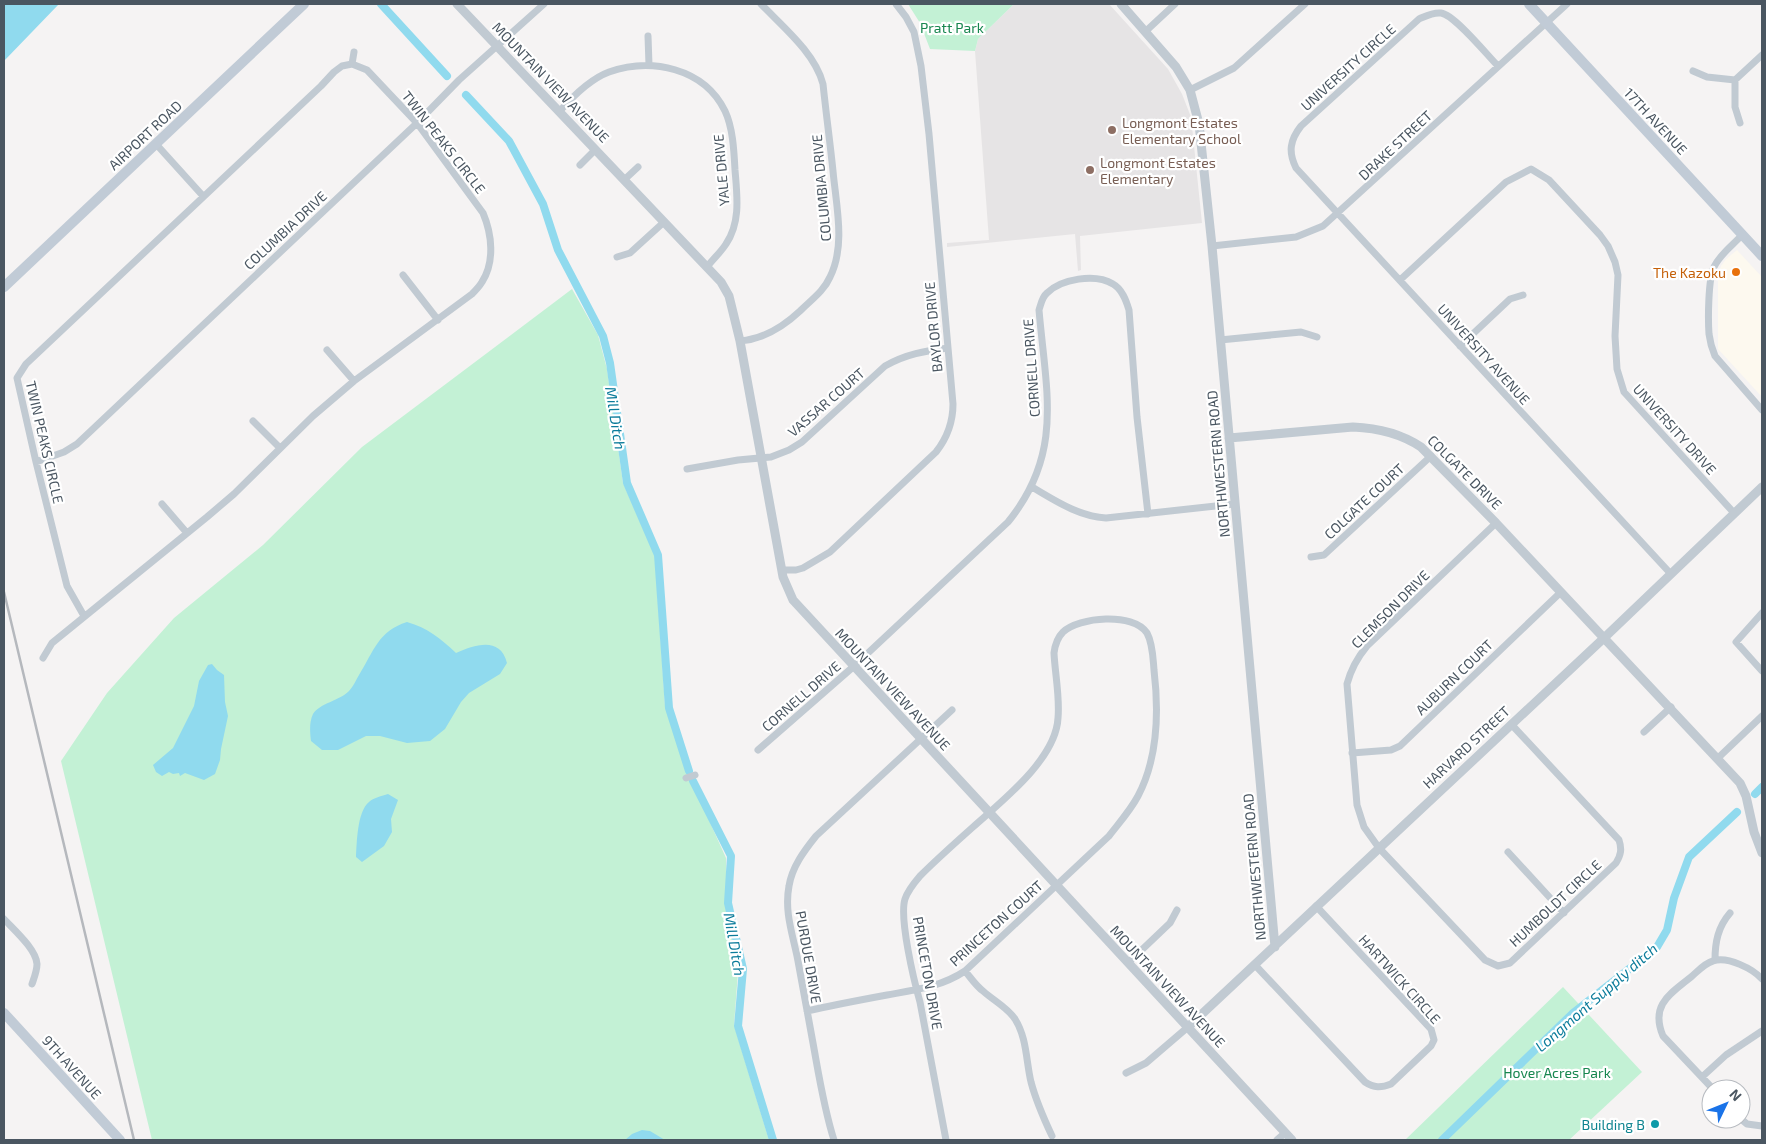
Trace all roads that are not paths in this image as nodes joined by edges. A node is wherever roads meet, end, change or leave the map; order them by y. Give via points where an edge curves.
1 (304, 4) edge
2 (457, 4) edge
3 (544, 4) edge
4 (761, 4) edge
5 (896, 4) edge
6 (1121, 4) edge
7 (1175, 4) edge
8 (1305, 4) edge
9 (1529, 4) edge
10 (1567, 4) edge
11 (1546, 22) junction
12 (1146, 31) junction
13 (648, 36) dead end
14 (498, 47) junction
15 (354, 52) dead end
16 (1762, 55) edge
17 (352, 64) junction
18 (649, 64) junction
19 (1498, 66) junction
20 (1693, 71) dead end
21 (1735, 80) junction
22 (1190, 90) junction
23 (559, 112) junction
24 (417, 123) junction
25 (1740, 123) dead end
26 (156, 144) junction
27 (1291, 145) joint
28 (595, 150) junction
29 (580, 165) dead end
30 (638, 167) dead end
31 (624, 180) junction
32 (203, 196) junction
33 (1338, 214) junction
34 (664, 222) junction
35 (1742, 235) junction
36 (1212, 246) junction
37 (1762, 256) edge
38 (617, 257) dead end
39 (707, 267) junction
40 (403, 276) dead end
41 (1400, 280) junction
42 (4, 286) edge
43 (1523, 295) dead end
44 (438, 320) junction
45 (1317, 337) dead end
46 (1220, 340) junction
47 (740, 341) junction
48 (1460, 346) junction
49 (948, 348) junction
50 (328, 350) dead end
51 (354, 381) junction
52 (1762, 410) edge
53 (254, 421) dead end
54 (1229, 438) junction
55 (279, 447) junction
56 (1431, 456) junction
57 (761, 458) junction
58 (36, 462) junction
59 (687, 469) dead end
60 (1032, 487) junction
61 (1762, 487) edge
62 (162, 504) dead end
63 (1234, 504) junction
64 (1734, 513) junction
65 (1148, 514) junction
66 (1496, 523) junction
67 (187, 533) junction
68 (1311, 557) dead end
69 (782, 570) junction
70 (1670, 573) junction
71 (1561, 592) junction
72 (1762, 613) edge
73 (84, 616) junction
74 (1604, 638) junction
75 (43, 658) dead end
76 (853, 667) junction
77 (1762, 671) edge
78 (1671, 707) junction
79 (952, 710) dead end
80 (1762, 716) edge
81 (1511, 724) junction
82 (1644, 732) dead end
83 (922, 740) junction
84 (758, 750) dead end
85 (1352, 753) junction
86 (1718, 758) junction
87 (695, 775) dead end
88 (686, 778) dead end
89 (989, 813) junction
90 (1379, 848) junction
91 (1508, 852) dead end
92 (1762, 853) edge
93 (1056, 885) junction
94 (1316, 906) junction
95 (1177, 910) dead end
96 (1564, 913) junction
97 (1730, 913) dead end
98 (4, 919) edge
99 (1275, 947) junction
100 (1715, 960) junction
101 (1128, 963) junction
102 (1255, 965) junction
103 (965, 971) junction
104 (1762, 979) edge
105 (32, 984) dead end
106 (916, 989) junction
107 (806, 1011) junction
108 (4, 1013) edge
109 (1188, 1027) junction
110 (1762, 1030) edge
111 (1126, 1073) dead end
112 (1702, 1077) joint
113 (1285, 1133) junction
114 (1052, 1136) dead end
115 (120, 1140) edge
116 (834, 1140) edge
117 (946, 1140) edge
118 (1277, 1140) edge
119 (1292, 1140) edge

1 - 26 main road, AIRPORT ROAD
2 - 14 street, MOUNTAIN VIEW AVENUE
3 - 14 street, COLUMBIA DRIVE
4 - 47 street, COLUMBIA DRIVE via 811,57 821,74 839,243 834,267 820,292 783,326
5 - 49 street, BAYLOR DRIVE via 914,32 921,66
6 - 12 street, NORTHWESTERN ROAD
7 - 12 street
8 - 22 street via 1234,68
9 - 11 main road, 17TH AVENUE
10 - 11 street, DRAKE STREET
11 - 19 street, DRAKE STREET
11 - 35 main road, 17TH AVENUE
12 - 22 street, NORTHWESTERN ROAD
13 - 18 street
14 - 23 street, MOUNTAIN VIEW AVENUE
14 - 24 street, COLUMBIA DRIVE via 459,80
15 - 17 street
16 - 21 street
17 - 24 street, TWIN PEAKS CIRCLE via 367,70
17 - 32 street, TWIN PEAKS CIRCLE via 334,72
18 - 23 street, YALE DRIVE via 598,77
18 - 39 street, YALE DRIVE via 688,75 702,84 714,95 729,121 737,217 726,244
19 - 27 street, UNIVERSITY CIRCLE via 1454,19 1441,13 1429,14 1419,19 1301,126
19 - 33 street, DRAKE STREET
20 - 21 street via 1707,77
21 - 25 street
22 - 36 street, NORTHWESTERN ROAD via 1199,124
23 - 28 street, MOUNTAIN VIEW AVENUE
24 - 44 street, TWIN PEAKS CIRCLE via 480,208 489,227 491,241 482,282 472,294
24 - 58 street, COLUMBIA DRIVE via 77,444
26 - 32 street
26 - 42 main road, AIRPORT ROAD
27 - 33 street, UNIVERSITY AVENUE via 1291,158 1296,168
28 - 29 street
28 - 31 street, MOUNTAIN VIEW AVENUE
30 - 31 street
31 - 34 street, MOUNTAIN VIEW AVENUE
32 - 58 street, TWIN PEAKS CIRCLE via 26,364 17,378
33 - 36 street, DRAKE STREET via 1323,226 1296,237
33 - 41 street, UNIVERSITY AVENUE
34 - 38 street via 630,253
34 - 39 street, MOUNTAIN VIEW AVENUE
35 - 37 main road, 17TH AVENUE
35 - 52 street via 1713,268 1709,333 1715,356
36 - 46 street, NORTHWESTERN ROAD
39 - 47 street, MOUNTAIN VIEW AVENUE via 721,282 728,296
40 - 44 street
41 - 48 street, UNIVERSITY AVENUE
41 - 64 street, UNIVERSITY DRIVE via 1506,182 1531,169 1549,180 1600,235 1615,262 1618,275 1617,369 1624,392
43 - 48 street via 1510,299
44 - 51 street, TWIN PEAKS CIRCLE
45 - 46 street via 1301,332
46 - 54 street, NORTHWESTERN ROAD
47 - 57 street, MOUNTAIN VIEW AVENUE
48 - 70 street, UNIVERSITY AVENUE
49 - 57 street, VASSAR COURT via 914,353 885,366 802,442 789,450
49 - 69 street, BAYLOR DRIVE via 953,412 944,443 830,552 803,568
50 - 51 street
51 - 55 street, TWIN PEAKS CIRCLE
53 - 55 street
54 - 56 street, COLGATE DRIVE via 1373,428 1410,439
54 - 63 street, NORTHWESTERN ROAD
55 - 67 street, TWIN PEAKS CIRCLE via 234,494
56 - 66 street, COLGATE DRIVE
56 - 68 street, COLGATE COURT via 1324,555
57 - 59 street, VASSAR COURT
57 - 69 street, MOUNTAIN VIEW AVENUE
58 - 73 street, TWIN PEAKS CIRCLE via 66,586
60 - 65 street via 1078,513 1092,517
60 - 65 street, CORNELL DRIVE via 1047,436 1048,407 1039,310 1042,300 1046,293 1072,280 1106,280 1118,288 1129,310
60 - 76 street, CORNELL DRIVE via 1008,522
61 - 64 street, HARVARD STREET
62 - 67 street
63 - 65 street
63 - 99 street, NORTHWESTERN ROAD
64 - 70 street, HARVARD STREET
66 - 71 street, COLGATE DRIVE
66 - 85 street, CLEMSON DRIVE via 1359,655 1347,684
67 - 73 street, TWIN PEAKS CIRCLE
69 - 76 street, MOUNTAIN VIEW AVENUE via 784,584 793,600
70 - 74 street, HARVARD STREET
71 - 74 street, COLGATE DRIVE
71 - 85 street, AUBURN COURT via 1400,746 1391,750
72 - 77 street via 1736,642
73 - 75 street, TWIN PEAKS CIRCLE via 52,643
74 - 78 street, COLGATE DRIVE
74 - 81 street, HARVARD STREET
76 - 83 street, MOUNTAIN VIEW AVENUE
76 - 84 street, CORNELL DRIVE
78 - 82 street
78 - 86 street, COLGATE DRIVE
79 - 83 street, PURDUE DRIVE
80 - 86 street
81 - 90 street, HARVARD STREET
81 - 96 street, HUMBOLDT CIRCLE via 1622,847 1616,863
83 - 89 street, MOUNTAIN VIEW AVENUE
83 - 107 street, PURDUE DRIVE via 816,836 795,866 788,892 788,922
85 - 90 street, CLEMSON DRIVE via 1358,812
86 - 92 street, COLGATE DRIVE via 1740,783
87 - 88 street
89 - 93 street, MOUNTAIN VIEW AVENUE
89 - 93 street, PRINCETON DRIVE via 1036,768 1054,736 1058,718 1054,653 1061,634 1078,624 1102,620 1121,619 1142,628 1151,642 1157,695 1155,739 1148,768 1138,796 1127,814 1109,836
89 - 106 street, PRINCETON DRIVE via 920,876 905,899 907,940
90 - 94 street, HARVARD STREET
90 - 96 street, HUMBOLDT CIRCLE via 1490,964 1510,963
91 - 96 street
93 - 101 street, MOUNTAIN VIEW AVENUE
93 - 103 street, PRINCETON COURT
94 - 99 street, HARVARD STREET
94 - 102 street, HARTWICK CIRCLE via 1432,1028 1434,1040 1431,1046 1391,1084 1371,1086
95 - 101 street via 1170,923
97 - 100 street via 1718,931
98 - 105 street via 35,957 37,968
99 - 102 street, HARVARD STREET
100 - 104 street via 1747,967
100 - 112 street via 1666,997 1658,1017 1664,1036
101 - 109 street, MOUNTAIN VIEW AVENUE
102 - 109 street, HARVARD STREET
103 - 106 street, PRINCETON COURT via 940,984
103 - 114 street via 1015,1019 1038,1105
106 - 107 street, PRINCETON COURT
106 - 117 street, PRINCETON DRIVE
107 - 116 street, PURDUE DRIVE
108 - 115 main road, 9TH AVENUE
109 - 111 street via 1146,1063
109 - 113 street, MOUNTAIN VIEW AVENUE
110 - 112 street via 1726,1055
113 - 118 street
113 - 119 street, MOUNTAIN VIEW AVENUE

